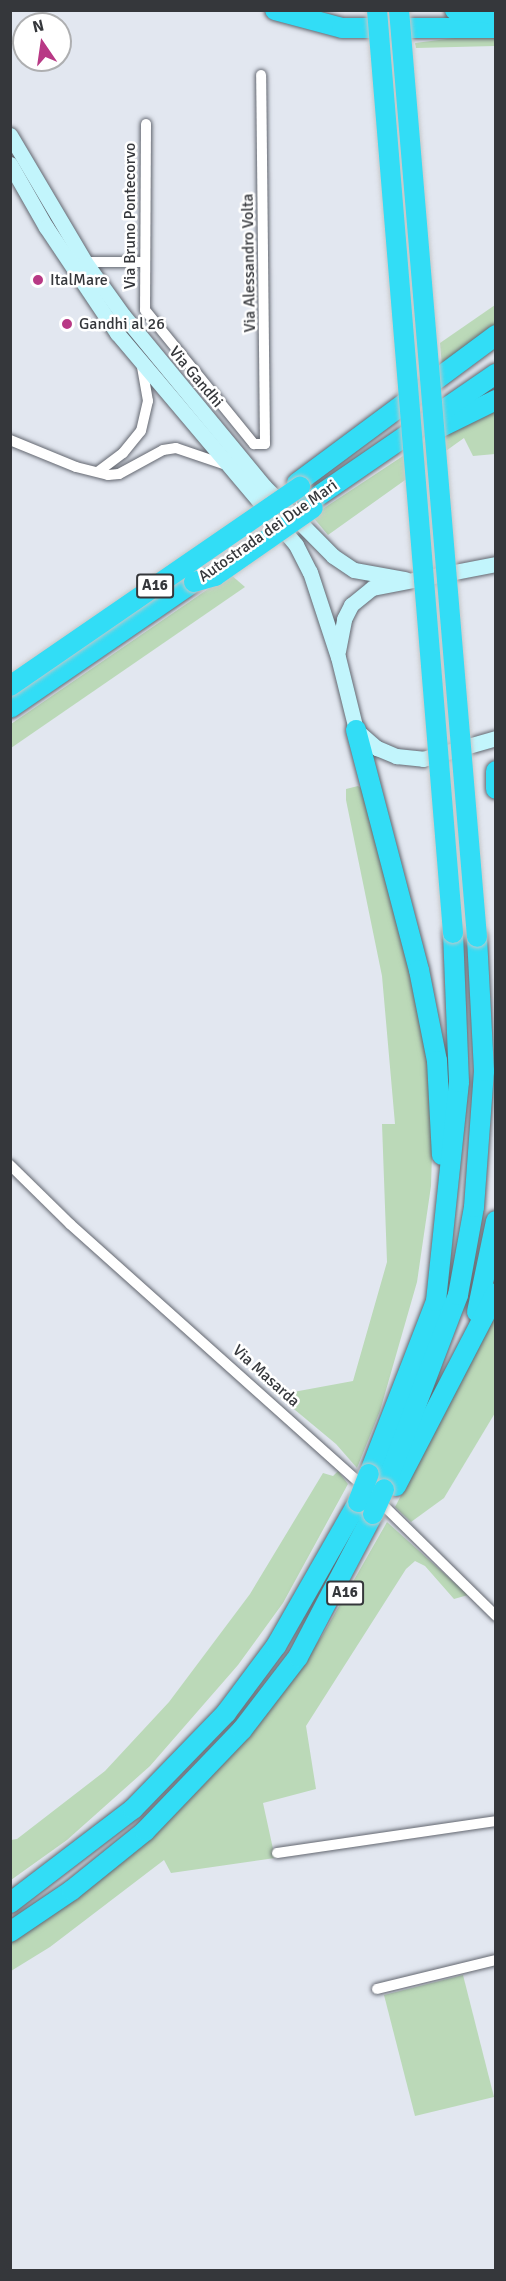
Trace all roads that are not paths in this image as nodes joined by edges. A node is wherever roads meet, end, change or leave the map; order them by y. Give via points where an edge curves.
1 (275, 10) edge
2 (377, 10) edge
3 (399, 10) edge
4 (455, 10) edge
5 (495, 14) edge
6 (495, 28) edge
7 (261, 75) dead end
8 (146, 124) dead end
9 (10, 135) edge
10 (10, 164) edge
11 (85, 262) junction
12 (145, 262) junction
13 (495, 335) edge
14 (495, 352) edge
15 (141, 362) junction
16 (495, 374) edge
17 (495, 400) edge
18 (10, 440) edge
19 (259, 447) joint
20 (99, 471) junction
21 (235, 471) junction
22 (304, 495) junction
23 (495, 564) edge
24 (405, 579) junction
25 (338, 657) junction
26 (10, 686) edge
27 (10, 708) edge
28 (356, 729) junction
29 (495, 738) edge
30 (495, 771) edge
31 (495, 789) edge
32 (10, 1166) edge
33 (495, 1221) edge
34 (447, 1222) junction
35 (495, 1293) edge
36 (448, 1391) junction
37 (387, 1493) junction
38 (370, 1512) junction
39 (495, 1616) edge
40 (495, 1821) edge
41 (278, 1853) dead end
42 (10, 1903) edge
43 (10, 1932) edge
44 (495, 1960) edge
45 (377, 1989) dead end

1 - 6 highway via 342,28
2 - 34 highway, bridge via 453,933 459,1082
3 - 37 highway, bridge via 477,937 484,1071 474,1207 458,1294
4 - 5 highway
7 - 19 street, Via Alessandro Volta via 267,437
8 - 12 street, Via Bruno Pontecorvo
9 - 11 street, Via Gandhi
10 - 15 street, Via Gandhi via 52,236
11 - 12 street
11 - 24 street, Via Gandhi via 164,366 264,486 333,556 354,570
12 - 19 street, Via Bruno Pontecorvo via 145,310
13 - 22 highway
14 - 22 highway, Autostrada dei Due Mari / A16
15 - 20 street via 148,401 141,431 123,453
15 - 21 street, Via Gandhi
16 - 22 highway, Autostrada dei Due Mari / A16
17 - 22 highway
18 - 20 street via 76,467
20 - 21 street via 118,474 164,450 176,448 212,458
21 - 25 street, Via Gandhi via 296,545 310,572
22 - 26 highway, Autostrada dei Due Mari / A16, bridge via 204,553
22 - 27 highway, Autostrada dei Due Mari / A16, bridge via 215,576 194,582
23 - 24 street
24 - 25 street via 372,588 351,605 339,637
25 - 28 street, Via Gandhi
28 - 29 street via 377,748 396,756 423,759
28 - 34 highway via 419,970 437,1061
30 - 31 highway
32 - 39 street, Via Masarda via 319,1444
33 - 36 highway via 476,1317
34 - 38 highway, bridge via 436,1300 369,1474
35 - 36 highway
36 - 37 highway, A16
37 - 38 highway, A16
38 - 42 highway via 226,1713 133,1809
38 - 43 highway, A16 via 344,1597 242,1730 145,1831 72,1890
40 - 41 street
44 - 45 street

